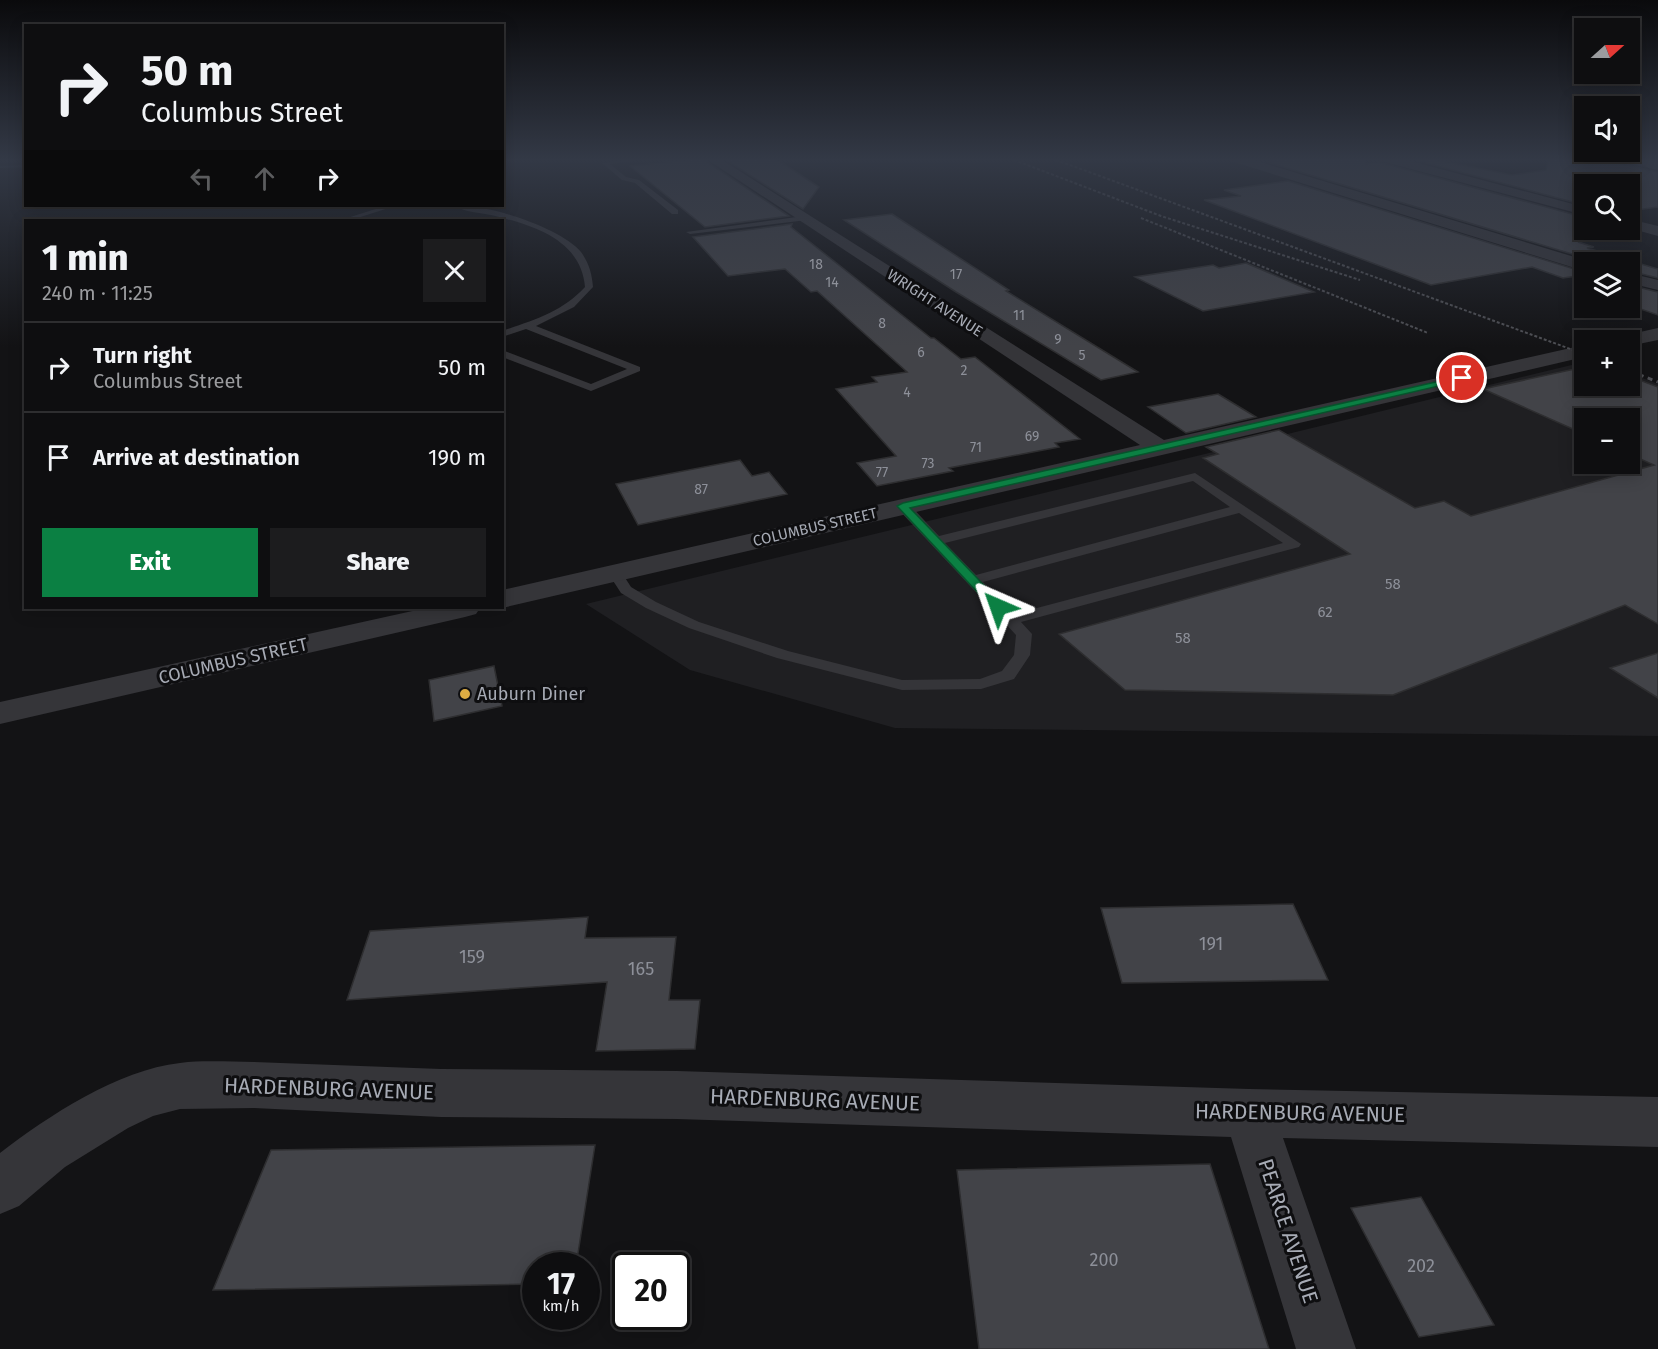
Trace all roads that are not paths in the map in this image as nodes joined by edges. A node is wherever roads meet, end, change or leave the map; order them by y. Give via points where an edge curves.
1 (521, 221) edge
2 (780, 221) edge
3 (809, 221) edge
4 (1440, 221) edge
5 (1640, 226) edge
6 (1658, 231) edge
7 (690, 232) dead end
8 (1574, 262) edge
9 (1640, 281) edge
10 (1658, 285) edge
11 (527, 326) junction
12 (504, 333) edge
13 (1658, 334) edge
14 (1640, 338) edge
15 (1574, 353) edge
16 (504, 354) edge
17 (1159, 447) junction
18 (903, 506) junction
19 (1241, 508) junction
20 (935, 541) junction
21 (615, 573) junction
22 (972, 580) junction
23 (504, 599) edge
24 (461, 609) edge
25 (1010, 620) junction
26 (0, 713) edge
27 (1249, 1113) junction
28 (1658, 1122) edge
29 (0, 1187) edge
30 (1326, 1349) edge

1 - 11 lane via 568,244 587,269 589,287 568,309
2 - 7 lane
3 - 17 street, WRIGHT AVENUE
4 - 8 street
5 - 6 street
9 - 10 street
11 - 12 lane
11 - 16 lane via 636,369 591,388
13 - 14 street
15 - 17 street, COLUMBUS STREET
17 - 18 street, COLUMBUS STREET
18 - 20 lane
18 - 21 street, COLUMBUS STREET
19 - 20 lane via 1195,477
19 - 22 lane
19 - 25 lane via 1294,544
20 - 22 lane
21 - 23 street, COLUMBUS STREET
21 - 25 lane via 626,590 693,626 783,656 902,685 981,684 1008,675 1022,655 1024,634
22 - 25 lane
24 - 26 street, COLUMBUS STREET
27 - 28 street, HARDENBURG AVENUE
27 - 29 street, HARDENBURG AVENUE via 180,1086 146,1094 110,1112 48,1149
27 - 30 street, PEARCE AVENUE

